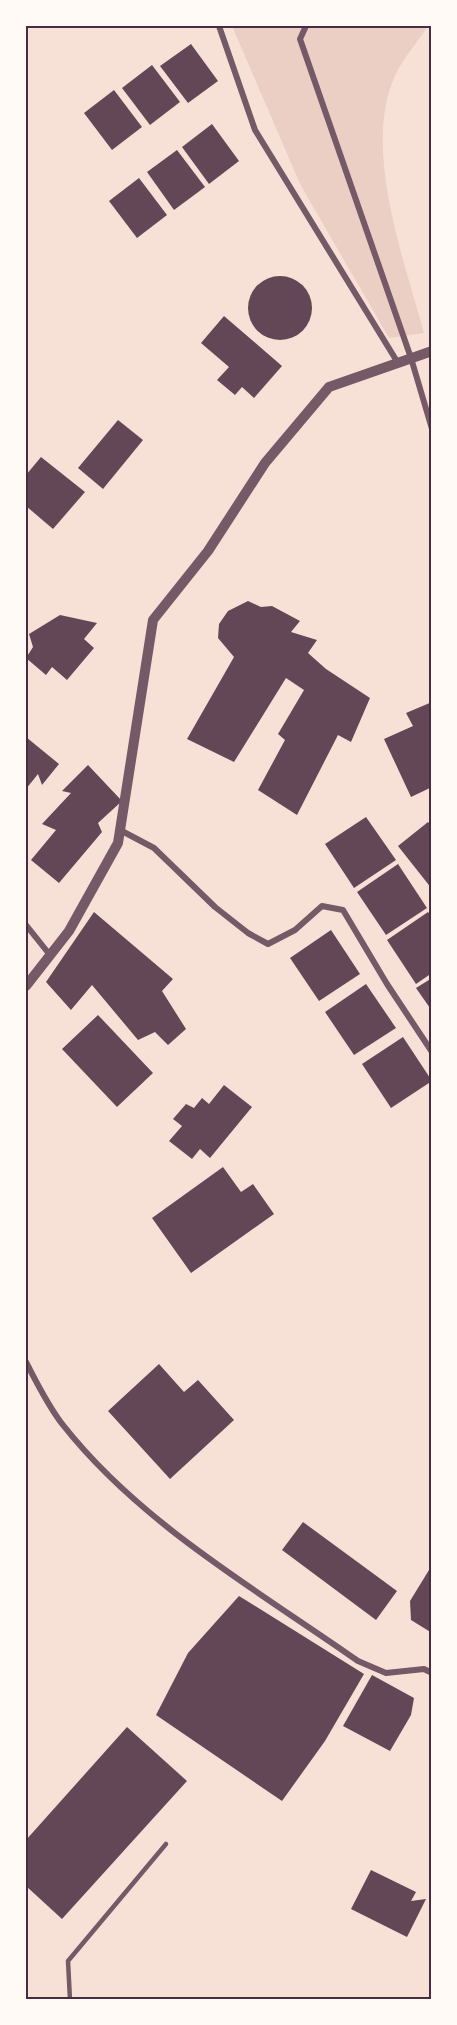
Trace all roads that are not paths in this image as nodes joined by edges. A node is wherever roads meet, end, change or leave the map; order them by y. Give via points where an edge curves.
1 (219, 26) edge
2 (306, 26) edge
3 (432, 351) edge
4 (411, 358) junction
5 (398, 363) junction
6 (432, 429) edge
7 (120, 830) junction
8 (26, 925) edge
9 (50, 955) junction
10 (26, 986) edge
11 (432, 1052) edge
12 (26, 1362) edge
13 (432, 1674) edge
14 (166, 1844) dead end
15 (70, 2000) edge

1 - 5 street via 255,130
2 - 4 street via 300,39
3 - 4 street
4 - 5 street
4 - 6 street
5 - 7 street via 329,387 265,463 208,550 153,620
7 - 9 street via 118,843 69,931
7 - 11 street via 153,848 215,907 268,944 295,930 322,906 343,910
8 - 9 street
9 - 10 street
12 - 13 street via 62,1424 146,1512 358,1661 386,1673 424,1669
14 - 15 lane via 68,1961

